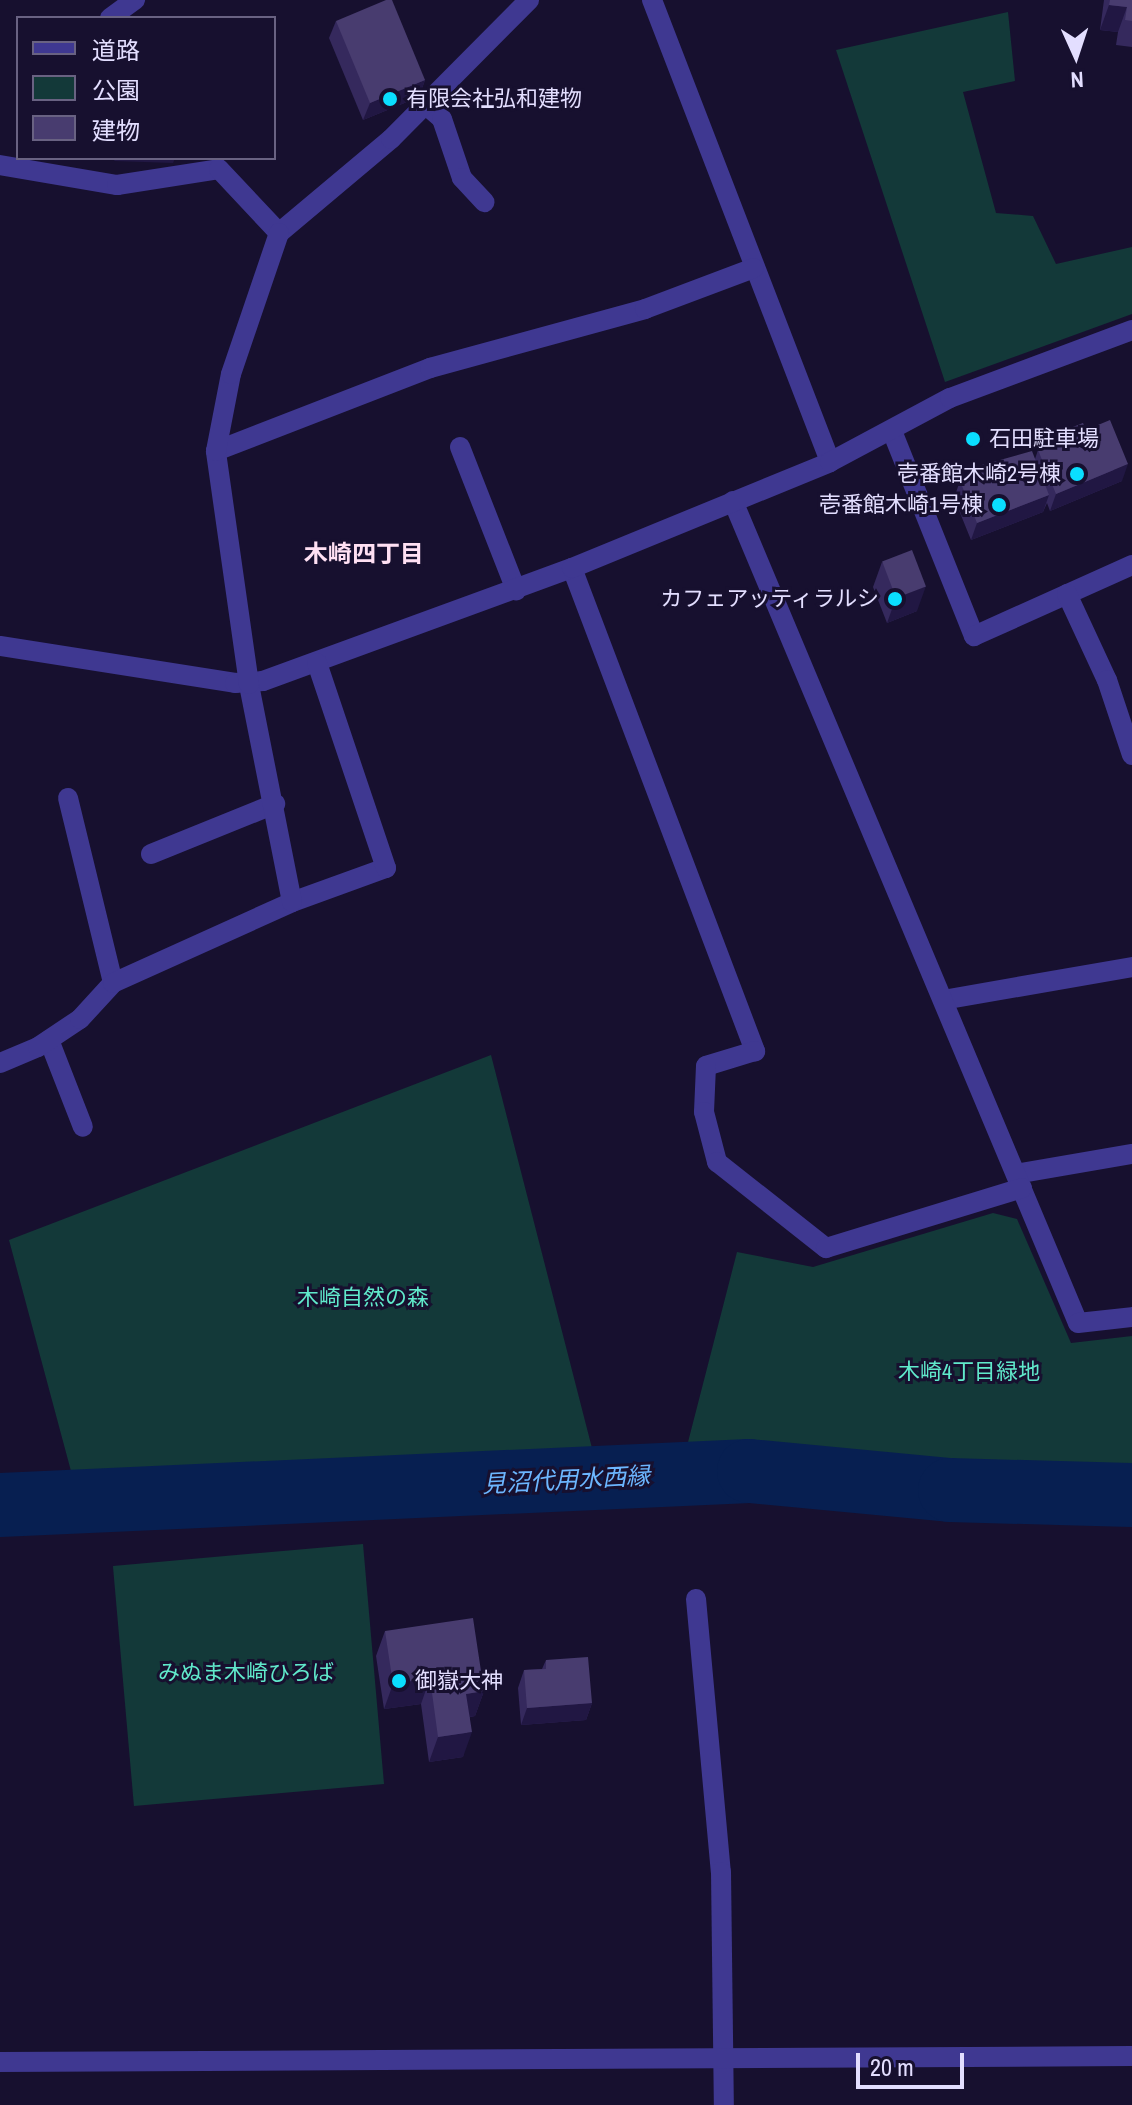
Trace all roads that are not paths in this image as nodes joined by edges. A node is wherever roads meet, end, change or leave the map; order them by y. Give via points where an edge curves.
1 (135, 0) edge
2 (529, 0) edge
3 (652, 0) edge
4 (113, 16) edge
5 (426, 105) junction
6 (23, 163) edge
7 (0, 165) edge
8 (484, 202) dead end
9 (279, 233) junction
10 (754, 268) junction
11 (1132, 330) edge
12 (892, 431) junction
13 (460, 447) dead end
14 (216, 451) junction
15 (830, 462) junction
16 (733, 501) junction
17 (1132, 565) edge
18 (572, 568) junction
19 (516, 590) junction
20 (1067, 594) junction
21 (0, 646) edge
22 (317, 663) junction
23 (249, 684) junction
24 (1132, 755) edge
25 (68, 798) dead end
26 (275, 804) junction
27 (151, 854) dead end
28 (292, 902) junction
29 (1132, 967) edge
30 (113, 983) junction
31 (943, 1000) junction
32 (49, 1040) junction
33 (0, 1063) edge
34 (83, 1127) dead end
35 (1132, 1154) edge
36 (1019, 1181) junction
37 (1132, 1317) edge
38 (696, 1599) dead end
39 (1132, 2056) edge
40 (724, 2059) junction
41 (0, 2062) edge
42 (724, 2105) edge

1 - 4 street
2 - 5 street
3 - 10 street
5 - 8 street via 442,119 462,178
5 - 9 street
6 - 7 street
6 - 9 street via 117,185 219,169
9 - 14 street via 231,374
10 - 14 street via 645,309 430,368
10 - 15 street
11 - 12 street via 950,398
12 - 15 street
12 - 20 street via 974,636
13 - 19 street
14 - 23 street
15 - 16 street
16 - 18 street
16 - 31 street
17 - 20 street
18 - 19 street
18 - 36 street via 755,1051 706,1066 704,1112 717,1162 826,1248
19 - 22 street
20 - 24 street via 1107,680
21 - 23 street
22 - 23 street
22 - 28 street via 386,868
23 - 26 street
25 - 30 street
26 - 27 street
26 - 28 street
28 - 30 street
29 - 31 street
30 - 32 street via 80,1019
31 - 36 street
32 - 33 street
32 - 34 street
35 - 36 street
36 - 37 street via 1078,1323
38 - 40 street via 721,1872
39 - 40 street
40 - 41 street
40 - 42 street

